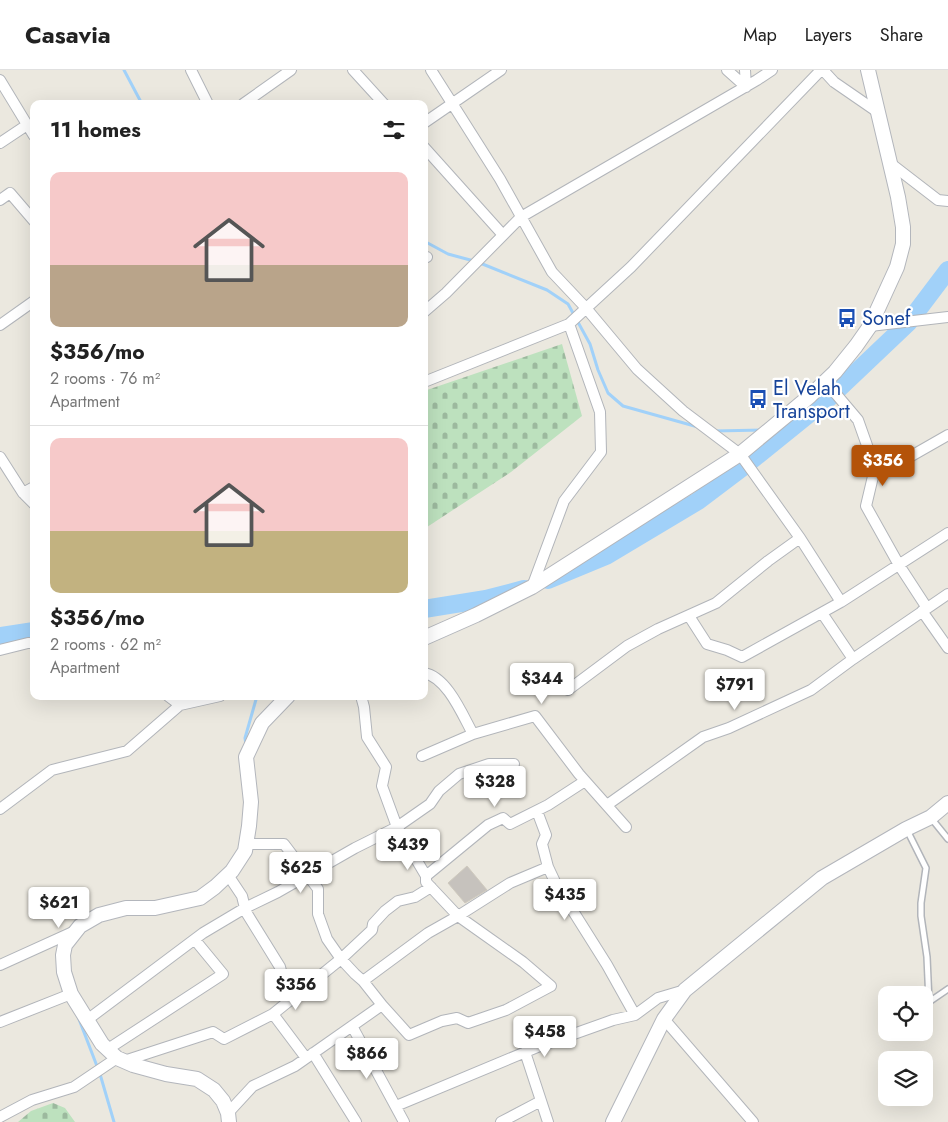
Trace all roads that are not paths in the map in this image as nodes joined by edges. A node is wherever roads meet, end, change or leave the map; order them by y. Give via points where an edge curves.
1 (191, 70) edge
2 (291, 70) edge
3 (353, 70) edge
4 (431, 70) edge
5 (502, 70) edge
6 (728, 70) edge
7 (745, 70) edge
8 (772, 70) edge
9 (822, 70) edge
10 (868, 70) edge
11 (0, 80) edge
12 (746, 87) junction
13 (206, 100) edge
14 (248, 100) edge
15 (380, 100) edge
16 (452, 104) junction
17 (879, 113) junction
18 (428, 120) edge
19 (27, 125) junction
20 (30, 130) edge
21 (0, 143) edge
22 (428, 151) edge
23 (890, 163) junction
24 (0, 200) edge
25 (948, 201) edge
26 (30, 216) edge
27 (521, 217) junction
28 (503, 235) junction
29 (30, 304) edge
30 (428, 308) edge
31 (586, 308) junction
32 (948, 317) edge
33 (568, 324) junction
34 (0, 325) edge
35 (870, 326) junction
36 (428, 380) edge
37 (825, 381) junction
38 (948, 435) edge
39 (740, 454) junction
40 (0, 456) edge
41 (875, 468) junction
42 (30, 489) edge
43 (23, 493) junction
44 (30, 500) edge
45 (948, 533) edge
46 (800, 538) junction
47 (898, 565) junction
48 (532, 587) junction
49 (948, 594) edge
50 (841, 602) junction
51 (924, 610) junction
52 (822, 613) junction
53 (688, 616) junction
54 (428, 636) edge
55 (30, 643) edge
56 (948, 648) edge
57 (0, 650) edge
58 (853, 659) junction
59 (428, 673) edge
60 (568, 690) dead end
61 (173, 700) edge
62 (202, 700) edge
63 (284, 700) edge
64 (362, 700) edge
65 (180, 705) junction
66 (473, 734) junction
67 (422, 756) dead end
68 (514, 764) dead end
69 (585, 781) junction
70 (948, 802) edge
71 (607, 805) junction
72 (0, 809) edge
73 (537, 811) junction
74 (931, 817) junction
75 (397, 827) junction
76 (626, 827) dead end
77 (906, 829) junction
78 (948, 839) edge
79 (246, 844) junction
80 (548, 867) junction
81 (228, 875) junction
82 (308, 875) junction
83 (426, 876) junction
84 (431, 887) junction
85 (245, 908) junction
86 (458, 916) junction
87 (76, 930) junction
88 (194, 940) junction
89 (341, 959) junction
90 (0, 965) edge
91 (363, 980) junction
92 (948, 989) edge
93 (685, 990) junction
94 (71, 994) junction
95 (292, 998) junction
96 (382, 1005) junction
97 (273, 1014) junction
98 (635, 1015) junction
99 (664, 1019) junction
100 (87, 1020) junction
101 (0, 1022) edge
102 (352, 1026) junction
103 (525, 1052) junction
104 (116, 1056) junction
105 (309, 1056) junction
106 (541, 1101) junction
107 (396, 1106) junction
108 (0, 1117) edge
109 (229, 1117) edge
110 (356, 1122) edge
111 (403, 1122) edge
112 (501, 1122) edge
113 (548, 1122) edge
114 (613, 1122) edge
115 (753, 1122) edge

1 - 13 street
2 - 14 street
3 - 15 street
4 - 16 street
5 - 16 street
6 - 12 street
7 - 12 street
8 - 12 street
9 - 17 street
9 - 31 street via 631,267
10 - 17 main road
11 - 19 street
12 - 27 street
16 - 18 street
16 - 27 street
17 - 23 main road
19 - 20 street
19 - 21 street
22 - 28 street
23 - 25 street via 938,200
23 - 35 main road via 903,227 903,244 897,266
24 - 26 street via 10,193
27 - 28 street
27 - 31 street via 552,272
28 - 30 street
29 - 34 street
31 - 33 street
31 - 39 street via 637,369 683,411
32 - 35 street
33 - 36 street
33 - 48 street via 600,412 601,452 564,501
35 - 37 main road
37 - 39 main road
37 - 41 street via 858,420
38 - 41 street via 885,471
39 - 46 street
39 - 48 main road
40 - 43 street
41 - 47 street via 866,506
42 - 43 street
43 - 44 street
45 - 47 street
46 - 50 street
46 - 53 street via 716,603
47 - 50 street
47 - 51 street
48 - 54 main road
49 - 51 street
50 - 52 street
51 - 56 street
51 - 58 street
52 - 53 street via 742,657 708,644
52 - 58 street
53 - 60 street via 627,646
55 - 57 street
58 - 71 street via 811,690 703,737
59 - 66 street via 445,686
61 - 65 street
62 - 65 street
63 - 79 main road via 262,723 246,757 251,802
64 - 75 street via 367,737 386,767 382,786
65 - 72 street via 127,752 52,770
66 - 67 street
66 - 69 street via 535,716
68 - 75 street via 489,764 459,774 439,791 430,804
69 - 71 street
69 - 73 street
70 - 74 main road
71 - 76 street
73 - 80 street via 546,835 542,844
73 - 83 street via 510,824 503,818 488,825
74 - 77 main road
74 - 78 lane
75 - 82 street
75 - 83 street
77 - 92 lane via 926,868 921,916 927,957 928,1002
77 - 93 main road via 822,878
79 - 81 main road via 245,851
79 - 82 street via 284,844
80 - 86 street via 510,883
80 - 98 street
81 - 85 street via 242,896
81 - 87 main road via 200,898 155,908 126,908 99,915
82 - 85 street
82 - 89 street via 318,889 318,914 327,939
83 - 84 street
84 - 86 street
84 - 89 street via 415,897 398,901 385,911 373,924 372,930
85 - 88 street
85 - 95 street via 280,967
86 - 91 street via 428,933
86 - 96 street via 551,986 506,1010 468,1023 457,1018 442,1021 409,1035
87 - 90 street
87 - 94 main road via 65,945 63,956
88 - 100 street
88 - 104 street via 223,974
89 - 91 street
89 - 95 street
91 - 96 street
93 - 98 street via 658,998
93 - 99 main road
94 - 100 main road
94 - 101 street
95 - 97 street
96 - 102 street
97 - 104 street via 224,1039 213,1032
97 - 105 street
98 - 103 street
99 - 114 main road
99 - 115 street
100 - 104 main road via 102,1044
102 - 105 street
102 - 107 street
103 - 106 street
103 - 107 street
104 - 108 street via 74,1087 32,1100
104 - 109 main road via 166,1074 197,1079 214,1090 223,1101
105 - 109 street via 253,1086
105 - 110 street
106 - 112 street
106 - 113 street
107 - 111 street

